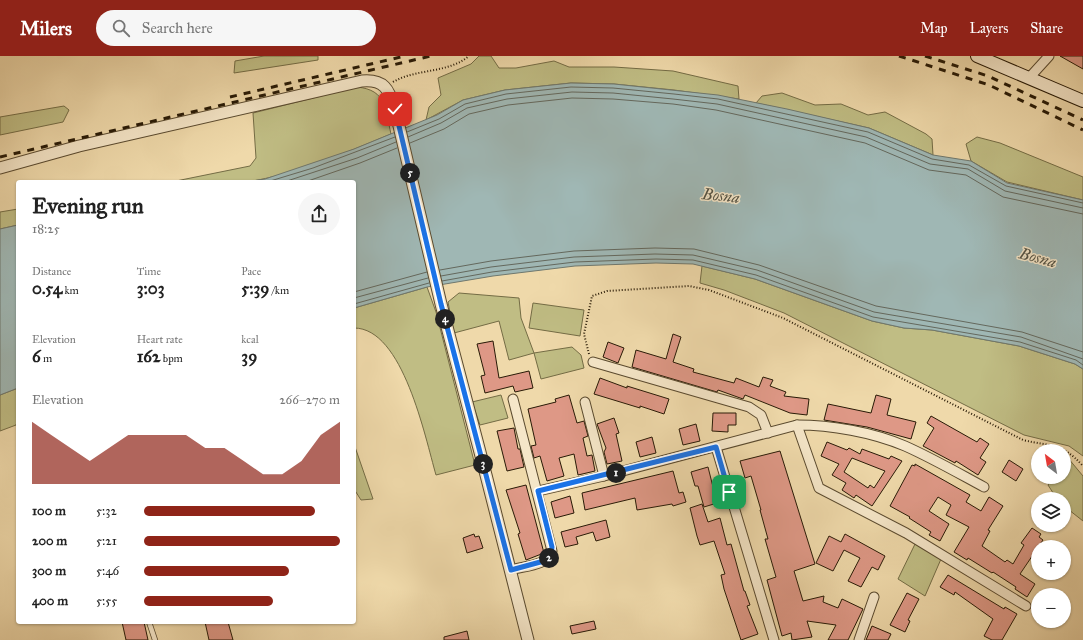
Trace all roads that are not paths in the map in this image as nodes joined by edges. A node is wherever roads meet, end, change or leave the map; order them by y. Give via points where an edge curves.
1 (977, 56) edge
2 (1049, 56) edge
3 (1029, 78) junction
4 (1083, 101) edge
5 (0, 168) edge
6 (593, 362) road end
7 (513, 399) dead end
8 (585, 402) dead end
9 (797, 425) junction
10 (768, 433) junction
11 (716, 447) junction
12 (604, 476) junction
13 (984, 487) dead end
14 (538, 491) junction
15 (511, 570) junction
16 (874, 597) dead end
17 (1026, 606) dead end
18 (150, 624) edge
19 (155, 640) edge
20 (528, 640) edge
21 (774, 640) edge
22 (859, 640) edge

1 - 3 main road
2 - 3 street
3 - 4 main road
5 - 15 street via 79,146 362,81 374,80 385,86 395,109 441,304
6 - 10 street via 749,407 761,415
7 - 14 street
8 - 12 street
9 - 10 street
9 - 13 street via 859,433 903,446
9 - 17 street via 819,488 906,533
10 - 11 street
11 - 12 street
11 - 21 street
12 - 14 street
14 - 15 street via 552,547 551,555 544,561
15 - 20 street
16 - 22 street
18 - 19 lane

